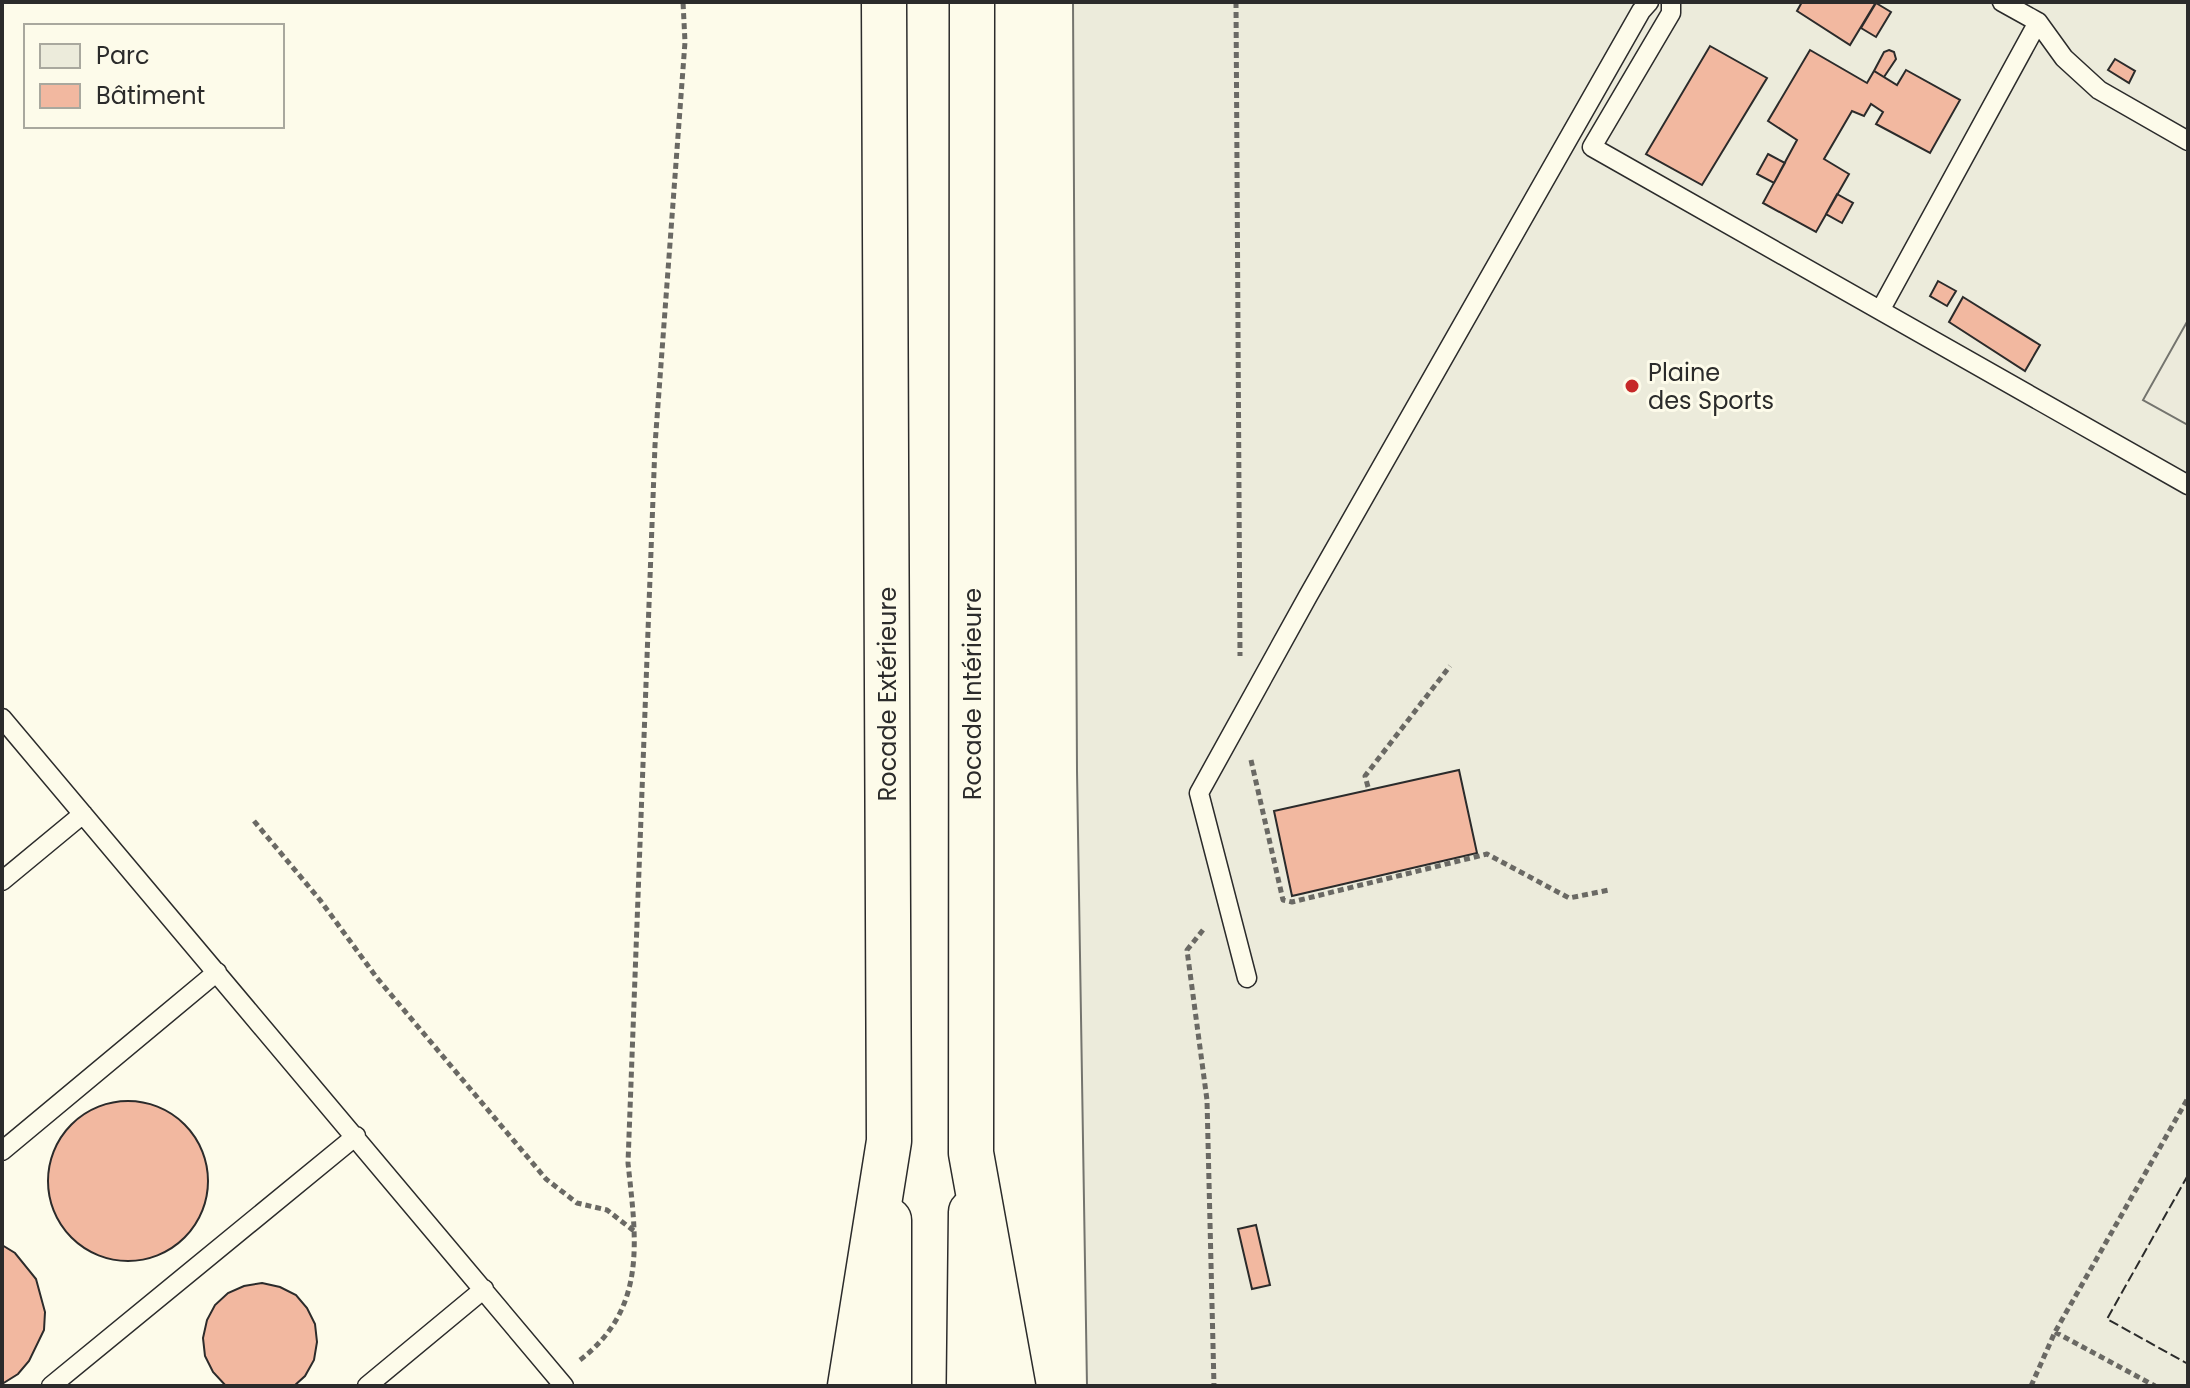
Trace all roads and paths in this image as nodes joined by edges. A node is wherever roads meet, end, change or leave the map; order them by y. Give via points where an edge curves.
1 (683, 2) edge
2 (884, 2) edge
3 (972, 2) edge
4 (1236, 2) edge
5 (1649, 2) edge
6 (1671, 2) edge
7 (2002, 2) edge
8 (2038, 22) junction
9 (2188, 141) edge
10 (1881, 309) junction
11 (2188, 485) edge
12 (1450, 666) dead end
13 (2, 718) edge
14 (1240, 718) junction
15 (1368, 787) dead end
16 (83, 814) junction
17 (254, 821) dead end
18 (2, 881) edge
19 (1609, 890) dead end
20 (1227, 900) junction
21 (217, 972) junction
22 (1247, 978) dead end
23 (2188, 1098) edge
24 (2185, 1110) edge
25 (356, 1136) junction
26 (889, 1141) junction
27 (2, 1151) edge
28 (971, 1153) junction
29 (635, 1232) junction
30 (484, 1289) junction
31 (2055, 1332) junction
32 (560, 1382) edge
33 (51, 1386) edge
34 (367, 1386) edge
35 (850, 1386) edge
36 (889, 1386) edge
37 (969, 1386) edge
38 (1013, 1386) edge
39 (1214, 1386) edge
40 (2031, 1386) edge
41 (2155, 1386) edge

1 - 29 path via 685,42 655,445 628,1163
2 - 26 highway, Rocade Extérieure
3 - 28 highway, Rocade Intérieure
4 - 14 path
5 - 14 lane
6 - 10 lane via 1671,13 1592,147
7 - 8 lane
8 - 9 lane via 2064,58 2099,90
8 - 10 lane
10 - 11 lane
12 - 15 path via 1365,776
13 - 16 lane
14 - 19 path via 1283,900 1357,888 1487,854 1569,898
14 - 20 lane via 1199,793
16 - 18 lane
16 - 21 lane
17 - 29 path via 546,1179 577,1203 607,1210
20 - 22 lane
20 - 39 path via 1187,950 1207,1100
21 - 25 lane
21 - 27 lane
23 - 24 path
24 - 31 path
25 - 30 lane
25 - 33 lane
26 - 35 highway
26 - 36 highway, Rocade Extérieure
28 - 37 highway, Rocade Intérieure
28 - 38 highway
29 - 32 path via 631,1287 618,1320
30 - 32 lane
30 - 34 lane
31 - 40 path
31 - 41 path

